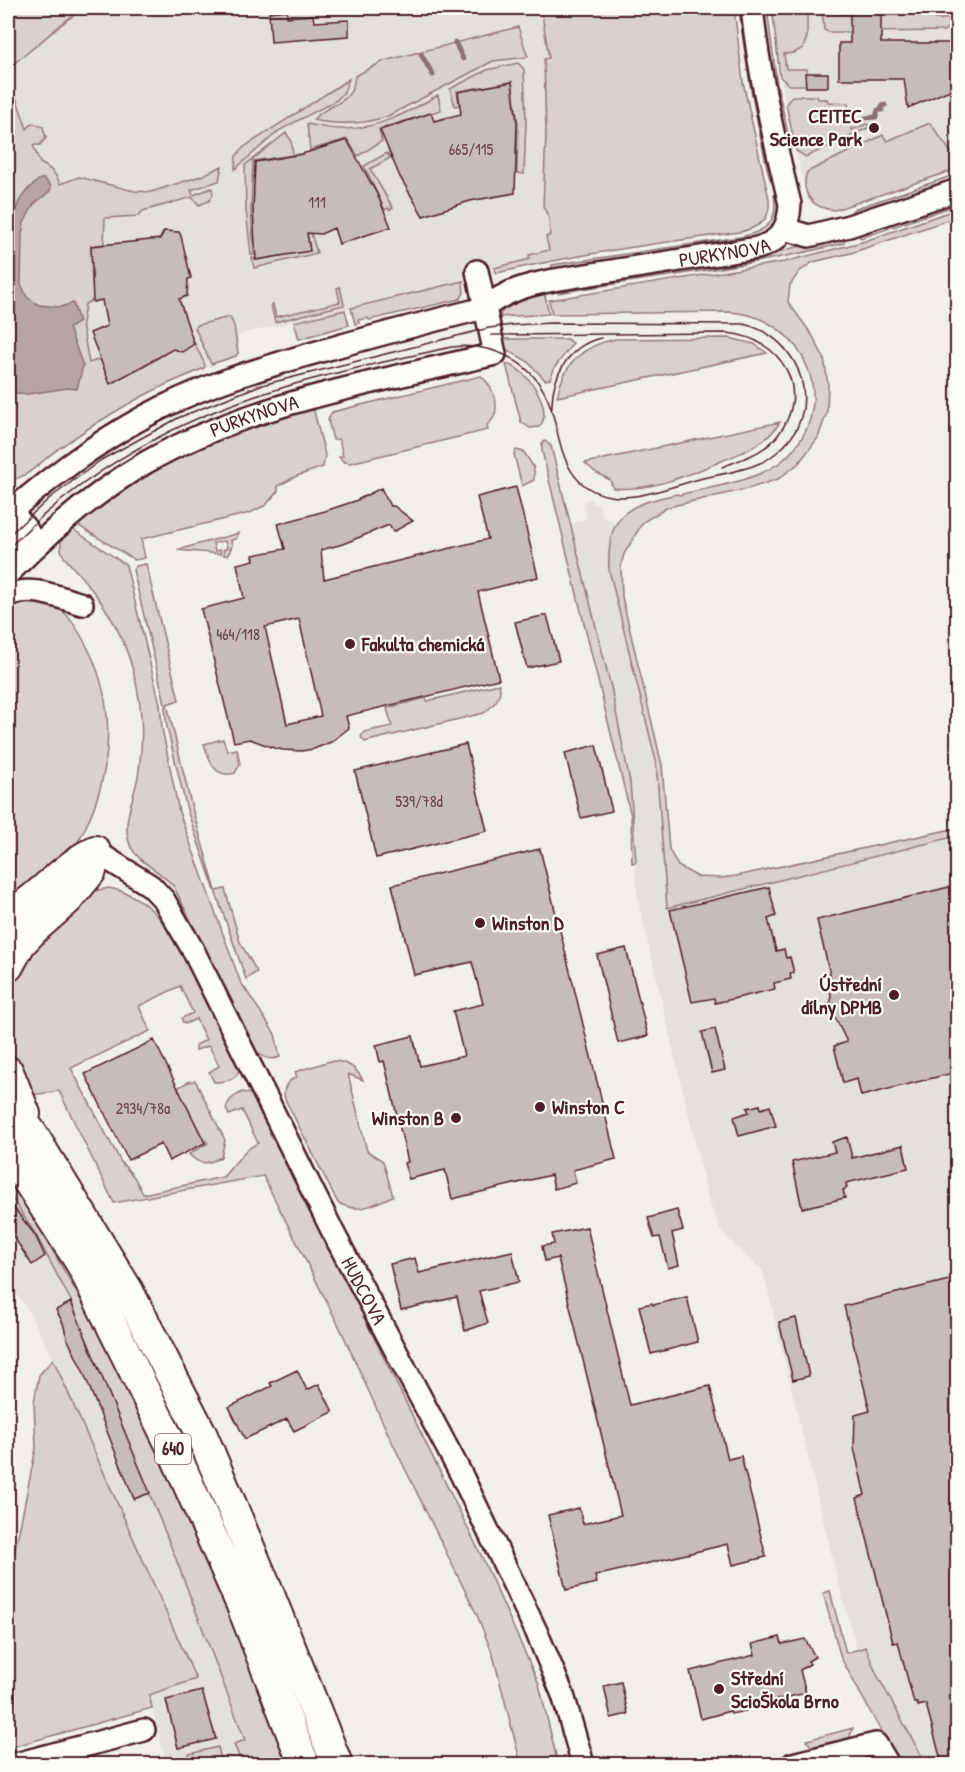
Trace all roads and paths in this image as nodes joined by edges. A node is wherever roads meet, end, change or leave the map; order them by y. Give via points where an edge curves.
1 (752, 8) edge
2 (957, 190) edge
3 (785, 229) junction
4 (477, 271) dead end
5 (484, 308) junction
6 (11, 519) edge
7 (35, 546) junction
8 (8, 574) edge
9 (8, 595) edge
10 (82, 604) dead end
11 (95, 851) junction
12 (8, 916) edge
13 (8, 966) edge
14 (8, 1072) edge
15 (8, 1099) edge
16 (34, 1137) junction
17 (8, 1150) edge
18 (144, 1730) dead end
19 (16, 1764) edge
20 (304, 1764) edge
21 (337, 1764) edge
22 (583, 1764) edge
23 (793, 1764) edge
24 (888, 1764) edge

1 - 3 street, PURKYŇOVA via 770,123 790,204
2 - 3 street, PURKYŇOVA via 809,236
3 - 5 street, PURKYŇOVA via 777,239 757,248 547,281 501,295
4 - 5 street, PURKYŇOVA
5 - 6 street, PURKYŇOVA via 258,369 167,405 115,434 40,487
5 - 7 street, PURKYŇOVA via 495,354 315,397 211,431 145,463
6 - 7 street via 13,543
7 - 8 street, PURKYŇOVA
9 - 10 street via 34,590
11 - 12 highway via 73,863 54,883
11 - 13 highway via 91,871 27,937
11 - 22 street, HUDCOVA via 151,886 164,900 193,950 537,1633 563,1695
14 - 16 highway
15 - 16 highway, 640
16 - 21 highway, 640 via 128,1291 201,1432
17 - 20 highway, 640 via 81,1263 171,1445 241,1603
18 - 19 street
23 - 24 street via 876,1744

